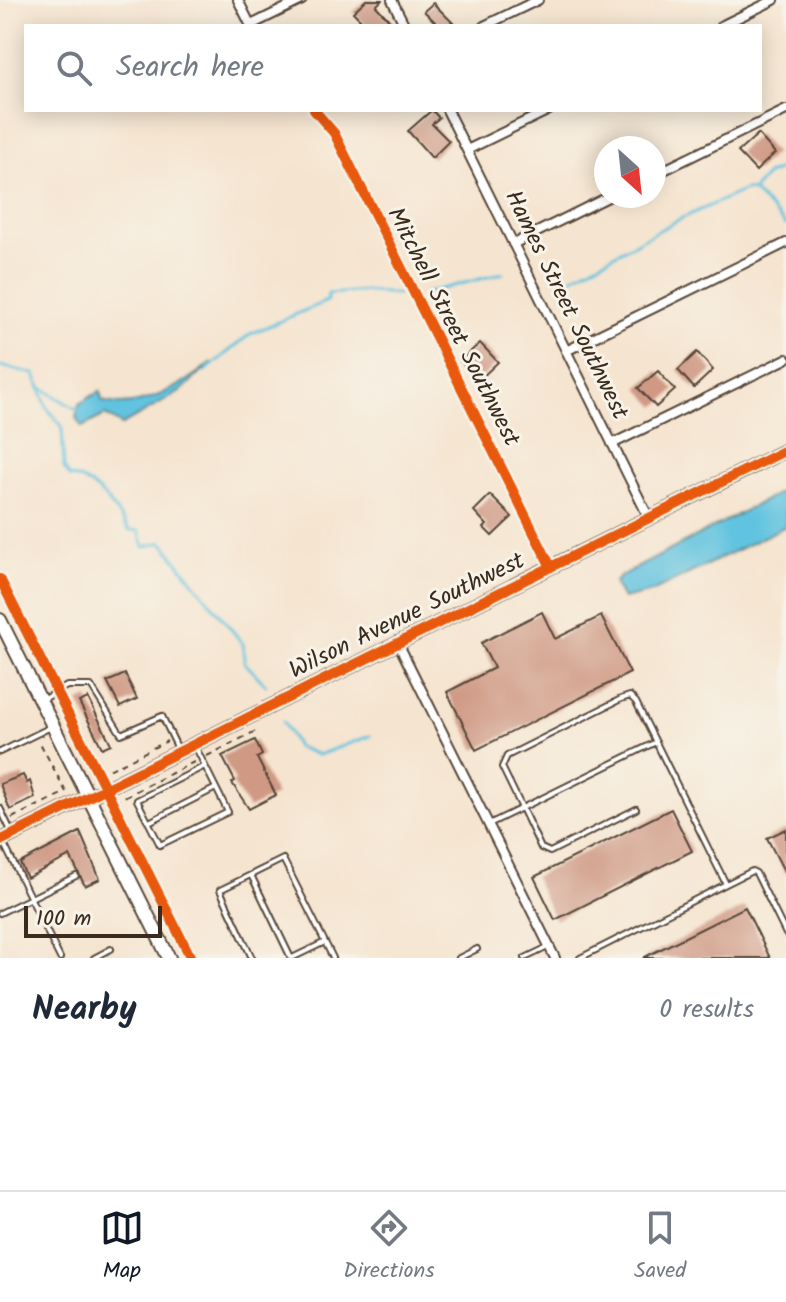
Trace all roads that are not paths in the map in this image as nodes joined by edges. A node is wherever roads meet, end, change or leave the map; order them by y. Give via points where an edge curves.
1 (238, 0) edge
2 (302, 0) edge
3 (392, 0) edge
4 (538, 0) edge
5 (774, 0) edge
6 (250, 24) edge
7 (255, 24) edge
8 (404, 24) edge
9 (488, 24) edge
10 (725, 24) edge
11 (786, 110) edge
12 (316, 112) edge
13 (448, 112) edge
14 (545, 112) edge
15 (467, 150) junction
16 (666, 169) edge
17 (594, 204) edge
18 (786, 243) edge
19 (513, 244) junction
20 (566, 351) junction
21 (786, 359) edge
22 (612, 444) junction
23 (786, 450) edge
24 (649, 518) junction
25 (551, 567) junction
26 (0, 620) edge
27 (398, 643) junction
28 (40, 701) junction
29 (53, 726) junction
30 (656, 742) junction
31 (194, 744) junction
32 (179, 751) junction
33 (0, 752) edge
34 (205, 766) junction
35 (216, 788) junction
36 (89, 797) junction
37 (0, 808) edge
38 (522, 808) junction
39 (636, 809) dead end
40 (149, 822) junction
41 (488, 824) junction
42 (5, 838) edge
43 (251, 875) junction
44 (76, 876) dead end
45 (726, 884) junction
46 (31, 898) junction
47 (0, 913) edge
48 (786, 934) edge
49 (325, 942) junction
50 (549, 946) junction
51 (111, 949) dead end
52 (477, 949) dead end
53 (60, 958) edge
54 (94, 958) edge
55 (169, 958) edge
56 (252, 958) edge
57 (291, 958) edge
58 (333, 958) edge
59 (459, 958) edge
60 (525, 958) edge
61 (555, 958) edge
62 (580, 958) edge

1 - 6 street
2 - 7 street
3 - 8 street
4 - 9 street
5 - 10 street
11 - 16 street
12 - 25 street, Mitchell Street Southwest via 334,133
13 - 15 street, Hames Street Southwest
14 - 15 street
15 - 19 street, Hames Street Southwest
17 - 19 street
18 - 20 street
19 - 20 street, Hames Street Southwest
20 - 22 street, Hames Street Southwest
21 - 22 street
22 - 24 street, Hames Street Southwest
23 - 24 street, Wilson Avenue Southwest
24 - 25 street, Wilson Avenue Southwest
25 - 27 street, Wilson Avenue Southwest
26 - 28 street
27 - 31 street, Wilson Avenue Southwest
27 - 41 street
28 - 29 street
28 - 32 lane via 67,686 91,686 121,734 162,716
29 - 33 lane
29 - 36 street
30 - 38 lane
30 - 38 lane via 636,702 630,696 621,699 502,761
30 - 45 lane
31 - 32 street, Wilson Avenue Southwest
31 - 34 lane
32 - 36 street, Wilson Avenue Southwest
34 - 35 lane
34 - 40 lane via 137,800
35 - 40 lane
35 - 40 lane via 228,812 160,845
36 - 42 street, Wilson Avenue Southwest
36 - 55 street
37 - 42 lane
38 - 39 lane via 541,848 550,852
38 - 41 lane
41 - 50 street
42 - 46 lane
43 - 49 lane via 283,859
43 - 56 lane via 220,890
43 - 57 lane
44 - 46 lane
45 - 48 lane via 756,873
45 - 62 lane
46 - 47 lane
46 - 53 lane
49 - 57 lane
49 - 58 lane
50 - 60 lane
50 - 61 street
51 - 54 lane
52 - 59 lane

